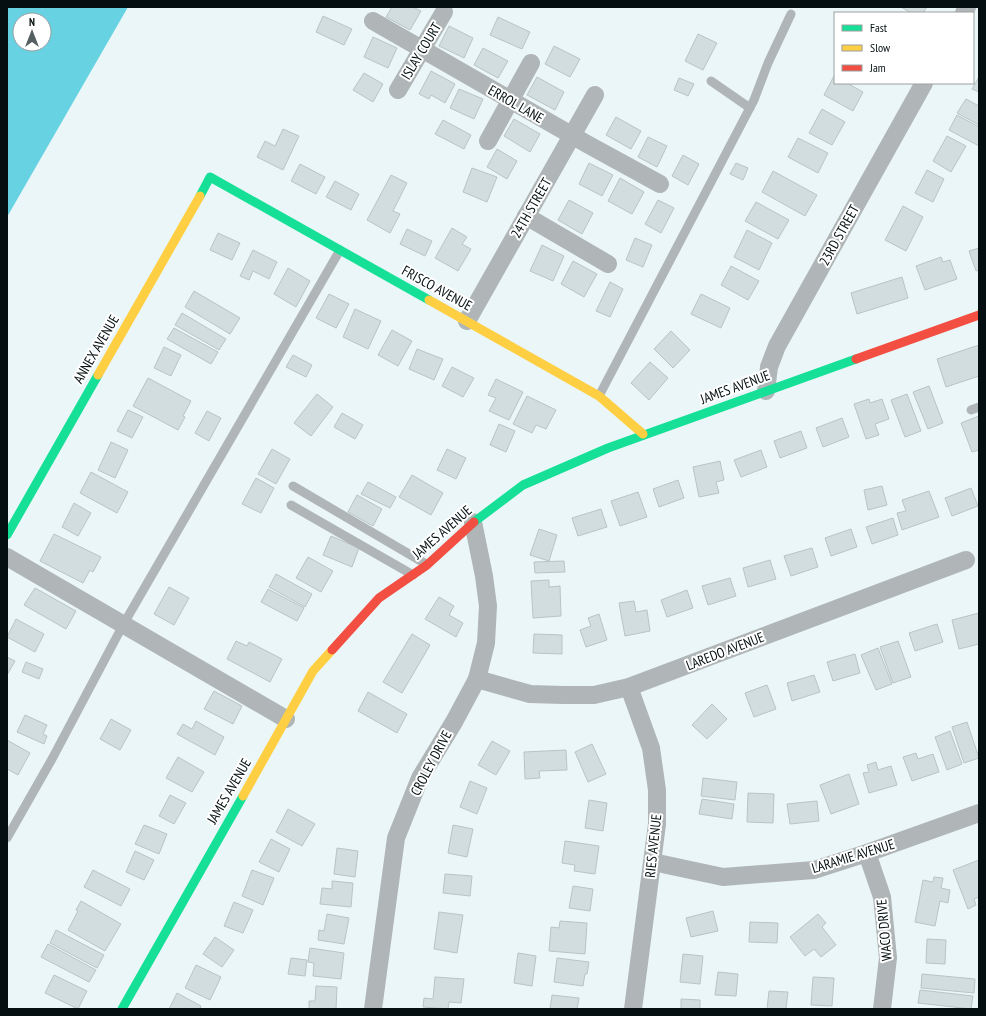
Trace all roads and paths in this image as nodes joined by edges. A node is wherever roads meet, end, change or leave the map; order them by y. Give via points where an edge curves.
1 (444, 12) dead end
2 (791, 14) dead end
3 (373, 21) dead end
4 (422, 50) junction
5 (531, 63) dead end
6 (711, 81) dead end
7 (923, 84) edge
8 (398, 90) dead end
9 (595, 95) dead end
10 (510, 100) junction
11 (750, 108) junction
12 (572, 136) junction
13 (488, 141) dead end
14 (210, 177) joint
15 (660, 184) dead end
16 (526, 216) junction
17 (340, 250) junction
18 (608, 264) dead end
19 (979, 315) edge
20 (467, 321) junction
21 (766, 391) junction
22 (599, 396) junction
23 (643, 434) junction
24 (293, 486) dead end
25 (291, 504) dead end
26 (474, 522) junction
27 (7, 535) edge
28 (7, 558) edge
29 (966, 560) dead end
30 (427, 565) junction
31 (413, 575) junction
32 (124, 625) junction
33 (477, 679) junction
34 (629, 687) junction
35 (286, 719) junction
36 (979, 813) edge
37 (7, 838) edge
38 (867, 853) junction
39 (653, 862) junction
40 (122, 1009) edge
41 (373, 1009) edge
42 (632, 1009) edge
43 (882, 1009) edge

1 - 4 street, ISLAY COURT
2 - 11 lane
3 - 4 street, ERROL LANE
4 - 8 street, ISLAY COURT
4 - 10 street, ERROL LANE
5 - 10 street
6 - 11 lane
7 - 21 street, 23RD STREET via 777,346 769,367
9 - 12 street, 24TH STREET
10 - 12 street, ERROL LANE
10 - 13 street
11 - 22 lane
12 - 15 street, ERROL LANE
12 - 16 street, 24TH STREET
14 - 17 street, FRISCO AVENUE
14 - 27 street, ANNEX AVENUE
16 - 18 street
16 - 20 street, 24TH STREET
17 - 20 street, FRISCO AVENUE
17 - 32 lane
19 - 21 street, JAMES AVENUE
20 - 22 street, FRISCO AVENUE
21 - 23 street, JAMES AVENUE
22 - 23 street, FRISCO AVENUE
23 - 26 street, JAMES AVENUE via 523,486
24 - 30 lane
25 - 31 lane
26 - 30 street, JAMES AVENUE
26 - 33 street, CROLEY DRIVE via 488,606 486,643
28 - 32 street
29 - 34 street, LAREDO AVENUE
30 - 31 street, JAMES AVENUE
31 - 35 street, JAMES AVENUE via 379,598 313,671
32 - 35 street
32 - 37 lane
33 - 34 street, LAREDO AVENUE via 530,694 594,695
33 - 41 street, CROLEY DRIVE via 420,778 396,838
34 - 39 street, RIES AVENUE via 651,748 657,790
35 - 40 street, JAMES AVENUE
36 - 38 street, LARAMIE AVENUE
38 - 39 street, LARAMIE AVENUE via 814,870 723,877
38 - 43 street, WACO DRIVE via 882,897 888,958
39 - 42 street, RIES AVENUE

